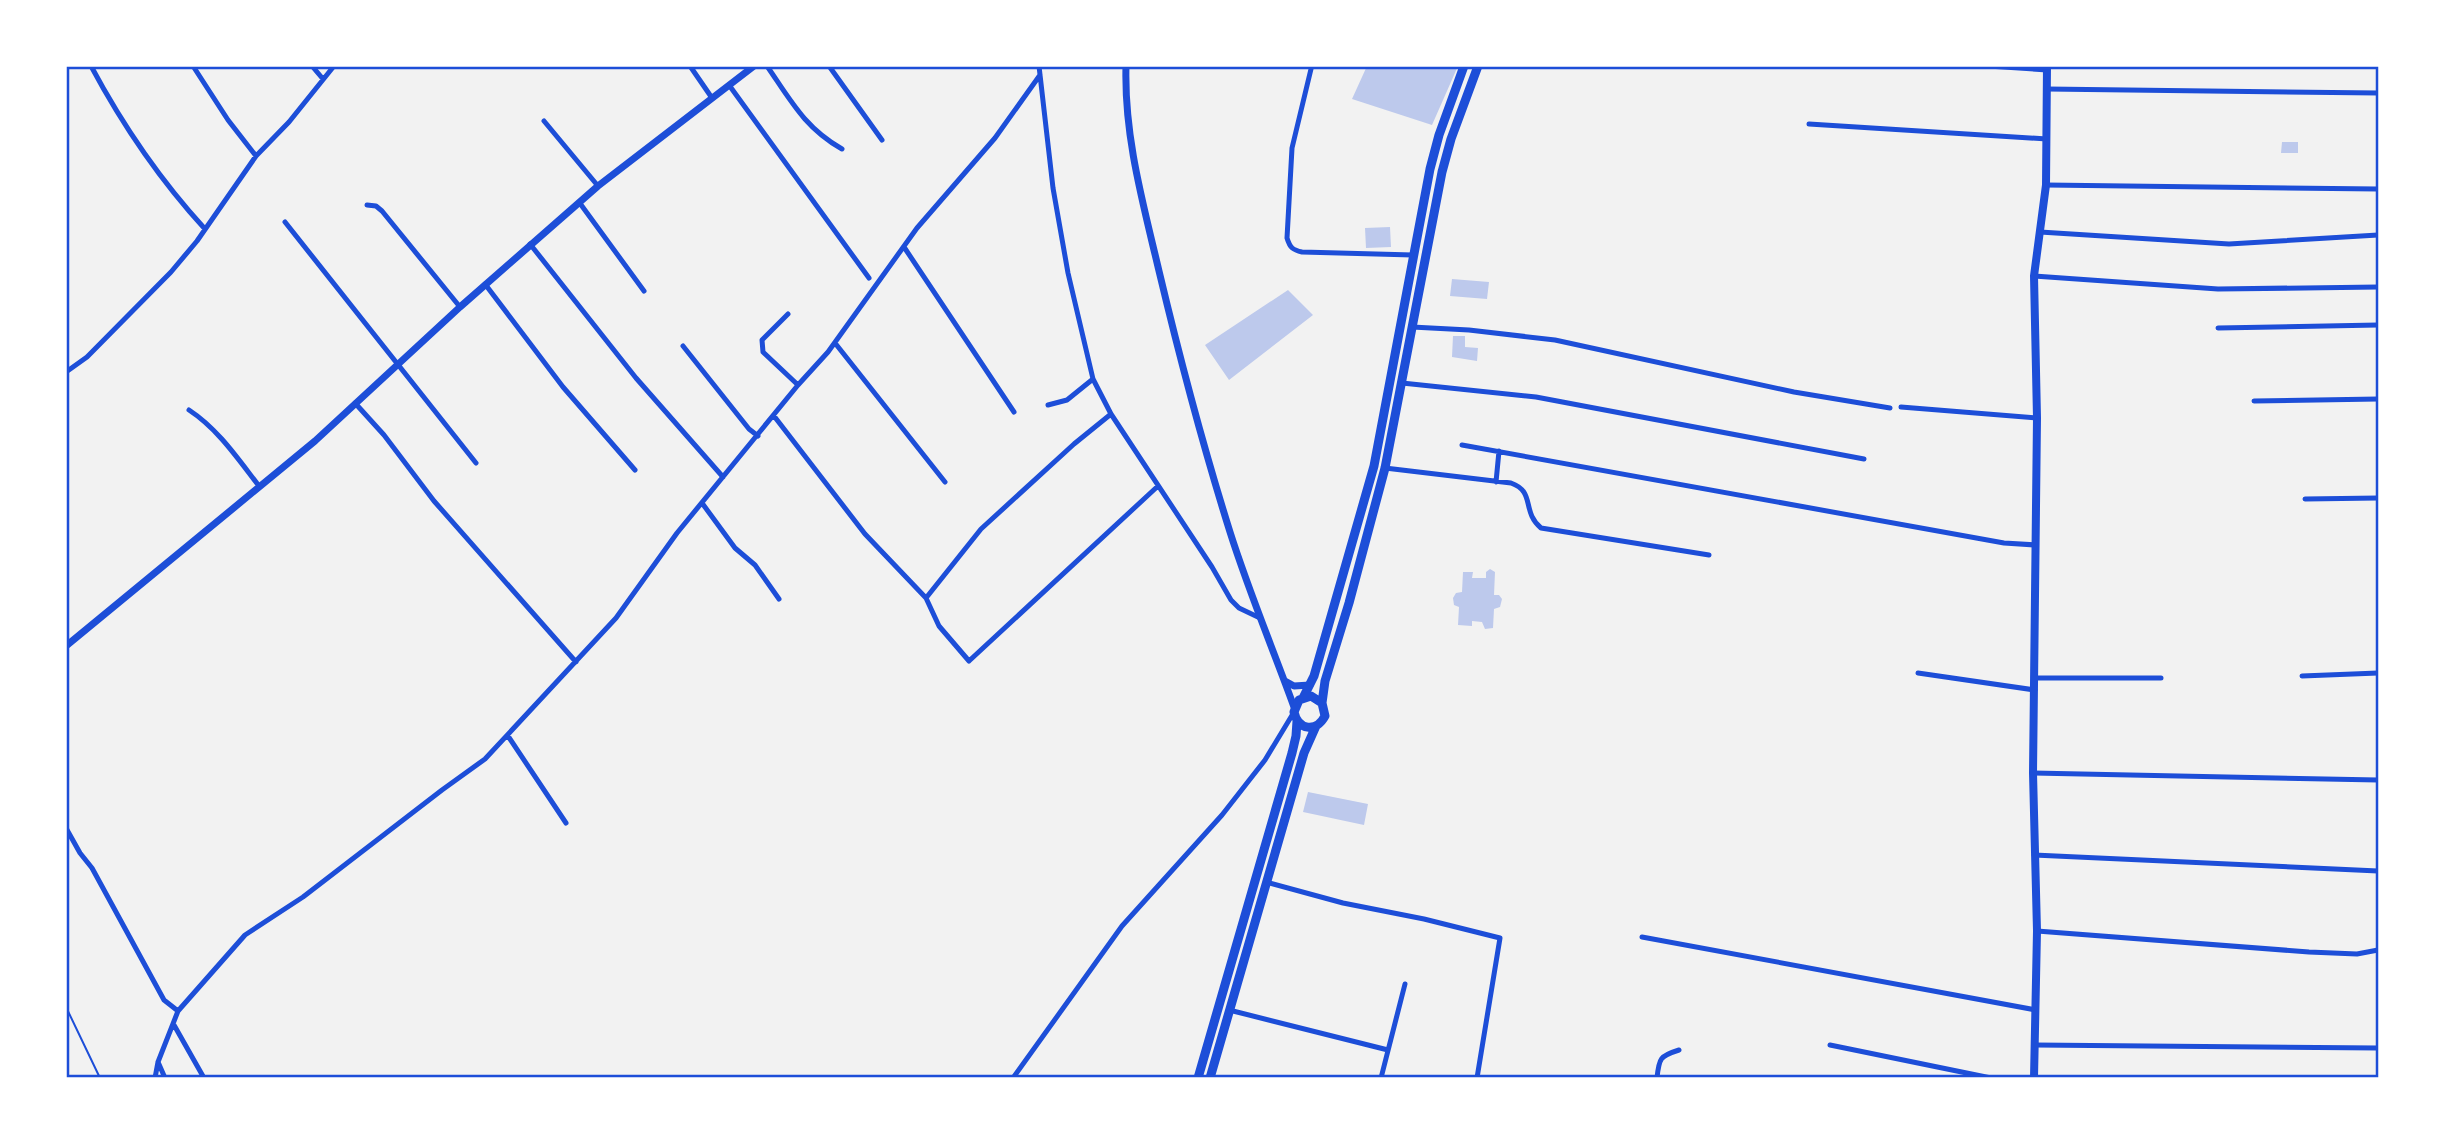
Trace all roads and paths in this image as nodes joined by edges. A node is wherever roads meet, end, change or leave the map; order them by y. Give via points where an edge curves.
1 (91, 66) edge
2 (193, 66) edge
3 (312, 66) edge
4 (334, 66) edge
5 (690, 66) edge
6 (754, 66) edge
7 (766, 66) edge
8 (829, 66) edge
9 (1039, 66) edge
10 (1126, 66) edge
11 (1464, 66) edge
12 (1478, 66) edge
13 (1988, 66) edge
14 (2047, 68) edge
15 (1311, 69) dead end
16 (1040, 75) junction
17 (323, 79) junction
18 (729, 85) junction
19 (2047, 89) junction
20 (2378, 93) edge
21 (712, 98) junction
22 (544, 121) dead end
23 (1809, 124) dead end
24 (2048, 139) junction
25 (882, 140) dead end
26 (842, 149) dead end
27 (256, 156) junction
28 (2046, 185) junction
29 (598, 186) junction
30 (2378, 188) edge
31 (579, 202) junction
32 (367, 205) dead end
33 (285, 222) dead end
34 (205, 229) junction
35 (2040, 232) junction
36 (2378, 235) edge
37 (530, 244) junction
38 (904, 247) junction
39 (1413, 255) junction
40 (2034, 276) junction
41 (869, 278) dead end
42 (485, 284) junction
43 (2378, 287) edge
44 (644, 292) dead end
45 (460, 307) junction
46 (788, 314) dead end
47 (2378, 325) edge
48 (1412, 327) junction
49 (2218, 328) dead end
50 (835, 343) junction
51 (683, 346) dead end
52 (398, 363) junction
53 (66, 372) edge
54 (1093, 379) junction
55 (1402, 383) junction
56 (798, 385) junction
57 (2378, 399) edge
58 (2254, 401) dead end
59 (355, 403) junction
60 (1048, 405) dead end
61 (1901, 407) dead end
62 (1890, 408) dead end
63 (189, 410) dead end
64 (1014, 412) dead end
65 (1111, 414) junction
66 (774, 416) junction
67 (2037, 418) junction
68 (758, 436) junction
69 (1462, 445) dead end
70 (1499, 452) junction
71 (1864, 459) dead end
72 (477, 463) dead end
73 (1385, 468) junction
74 (635, 470) dead end
75 (723, 477) junction
76 (945, 482) dead end
77 (1496, 482) junction
78 (259, 486) junction
79 (1158, 486) junction
80 (2378, 498) edge
81 (2305, 499) dead end
82 (702, 503) junction
83 (2036, 545) junction
84 (1709, 555) dead end
85 (926, 598) junction
86 (779, 599) dead end
87 (1260, 618) junction
88 (66, 646) edge
89 (576, 663) junction
90 (1918, 673) dead end
91 (2378, 673) edge
92 (2302, 676) dead end
93 (2035, 678) junction
94 (2161, 678) dead end
95 (1284, 681) junction
96 (1305, 690) junction
97 (2035, 690) junction
98 (1319, 700) junction
99 (1295, 713) junction
100 (1316, 726) junction
101 (508, 736) junction
102 (2033, 773) junction
103 (2378, 780) edge
104 (566, 823) dead end
105 (66, 828) edge
106 (2034, 855) junction
107 (2378, 871) edge
108 (1266, 882) junction
109 (2037, 931) junction
110 (1642, 937) dead end
111 (2378, 950) edge
112 (1405, 984) dead end
113 (66, 1007) edge
114 (1229, 1010) junction
115 (2036, 1010) junction
116 (178, 1012) junction
117 (174, 1026) junction
118 (1830, 1045) dead end
119 (2035, 1045) junction
120 (2378, 1048) edge
121 (1388, 1050) junction
122 (1679, 1050) dead end
123 (158, 1062) junction
124 (100, 1077) edge
125 (155, 1077) edge
126 (165, 1077) edge
127 (204, 1077) edge
128 (1013, 1077) edge
129 (1198, 1077) edge
130 (1210, 1077) edge
131 (1381, 1077) edge
132 (1477, 1077) edge
133 (1657, 1077) edge
134 (1991, 1077) edge
135 (2034, 1077) edge

1 - 34 street via 159,171
2 - 27 street
3 - 17 street
4 - 17 street
5 - 21 street
6 - 18 street
7 - 26 street via 807,124
8 - 25 street
9 - 16 street
10 - 87 street via 1129,132 1185,376
11 - 39 main road via 1439,135
12 - 48 main road via 1442,172
13 - 14 street
14 - 19 main road
15 - 39 street via 1292,148 1289,246 1302,252
16 - 38 street via 995,138
16 - 54 street via 1062,237
17 - 27 street
18 - 21 street
18 - 41 street
19 - 20 street
19 - 24 main road
21 - 29 street
22 - 29 street
23 - 24 street
24 - 28 main road
27 - 34 street
28 - 30 street
28 - 35 main road
29 - 31 street
31 - 37 street
31 - 44 street
32 - 45 street via 382,211
33 - 52 street
34 - 53 street via 171,272
35 - 36 street via 2229,244
35 - 40 main road
37 - 42 street
37 - 75 street via 636,379
38 - 50 street
38 - 64 street
39 - 96 main road via 1374,466 1341,587
40 - 43 street via 2218,289
40 - 67 main road
42 - 45 street
42 - 74 street via 563,387
45 - 52 street
46 - 56 street via 762,340 763,352
47 - 49 street
48 - 55 main road
48 - 62 street via 1555,340
50 - 56 street
50 - 76 street
51 - 68 street
52 - 59 street
52 - 72 street
54 - 60 street via 1067,400
54 - 65 street
55 - 71 street via 1536,397
55 - 73 main road
56 - 66 street
57 - 58 street
59 - 78 street
59 - 89 street
61 - 67 street
63 - 78 street via 230,449
65 - 79 street
65 - 85 street via 981,529
66 - 68 street
66 - 85 street via 865,534
67 - 83 main road
68 - 75 street
69 - 70 street
70 - 77 street
70 - 83 street
73 - 77 street
73 - 98 main road
75 - 82 street
77 - 84 street via 1521,487 1533,521 1541,528
78 - 88 street
79 - 85 street via 971,660 966,660 939,626
79 - 87 street via 1230,600
80 - 81 street
82 - 86 street
82 - 89 street via 616,618
83 - 93 main road
87 - 95 street
89 - 101 street
90 - 97 street
91 - 92 street
93 - 94 street
93 - 97 main road
95 - 96 street
95 - 99 street
96 - 98 main road
96 - 99 main road
97 - 102 main road
98 - 100 main road via 1325,716
99 - 100 main road via 1306,727
99 - 128 street via 1222,815 1122,926
99 - 129 main road via 1292,752
100 - 108 main road
101 - 104 street
101 - 116 street via 485,759 303,897 245,934
102 - 103 street
102 - 106 main road
105 - 116 street via 164,1000
106 - 107 street
106 - 109 main road
108 - 114 main road
108 - 132 street via 1500,939
109 - 111 street via 2309,953
109 - 115 main road
110 - 115 street
112 - 121 street
113 - 124 path
114 - 121 street
114 - 130 main road
115 - 119 main road
116 - 117 street
117 - 123 street
117 - 127 street
118 - 134 street
119 - 120 street
119 - 135 main road
121 - 131 street
122 - 133 street via 1661,1058
123 - 125 street
123 - 126 street

